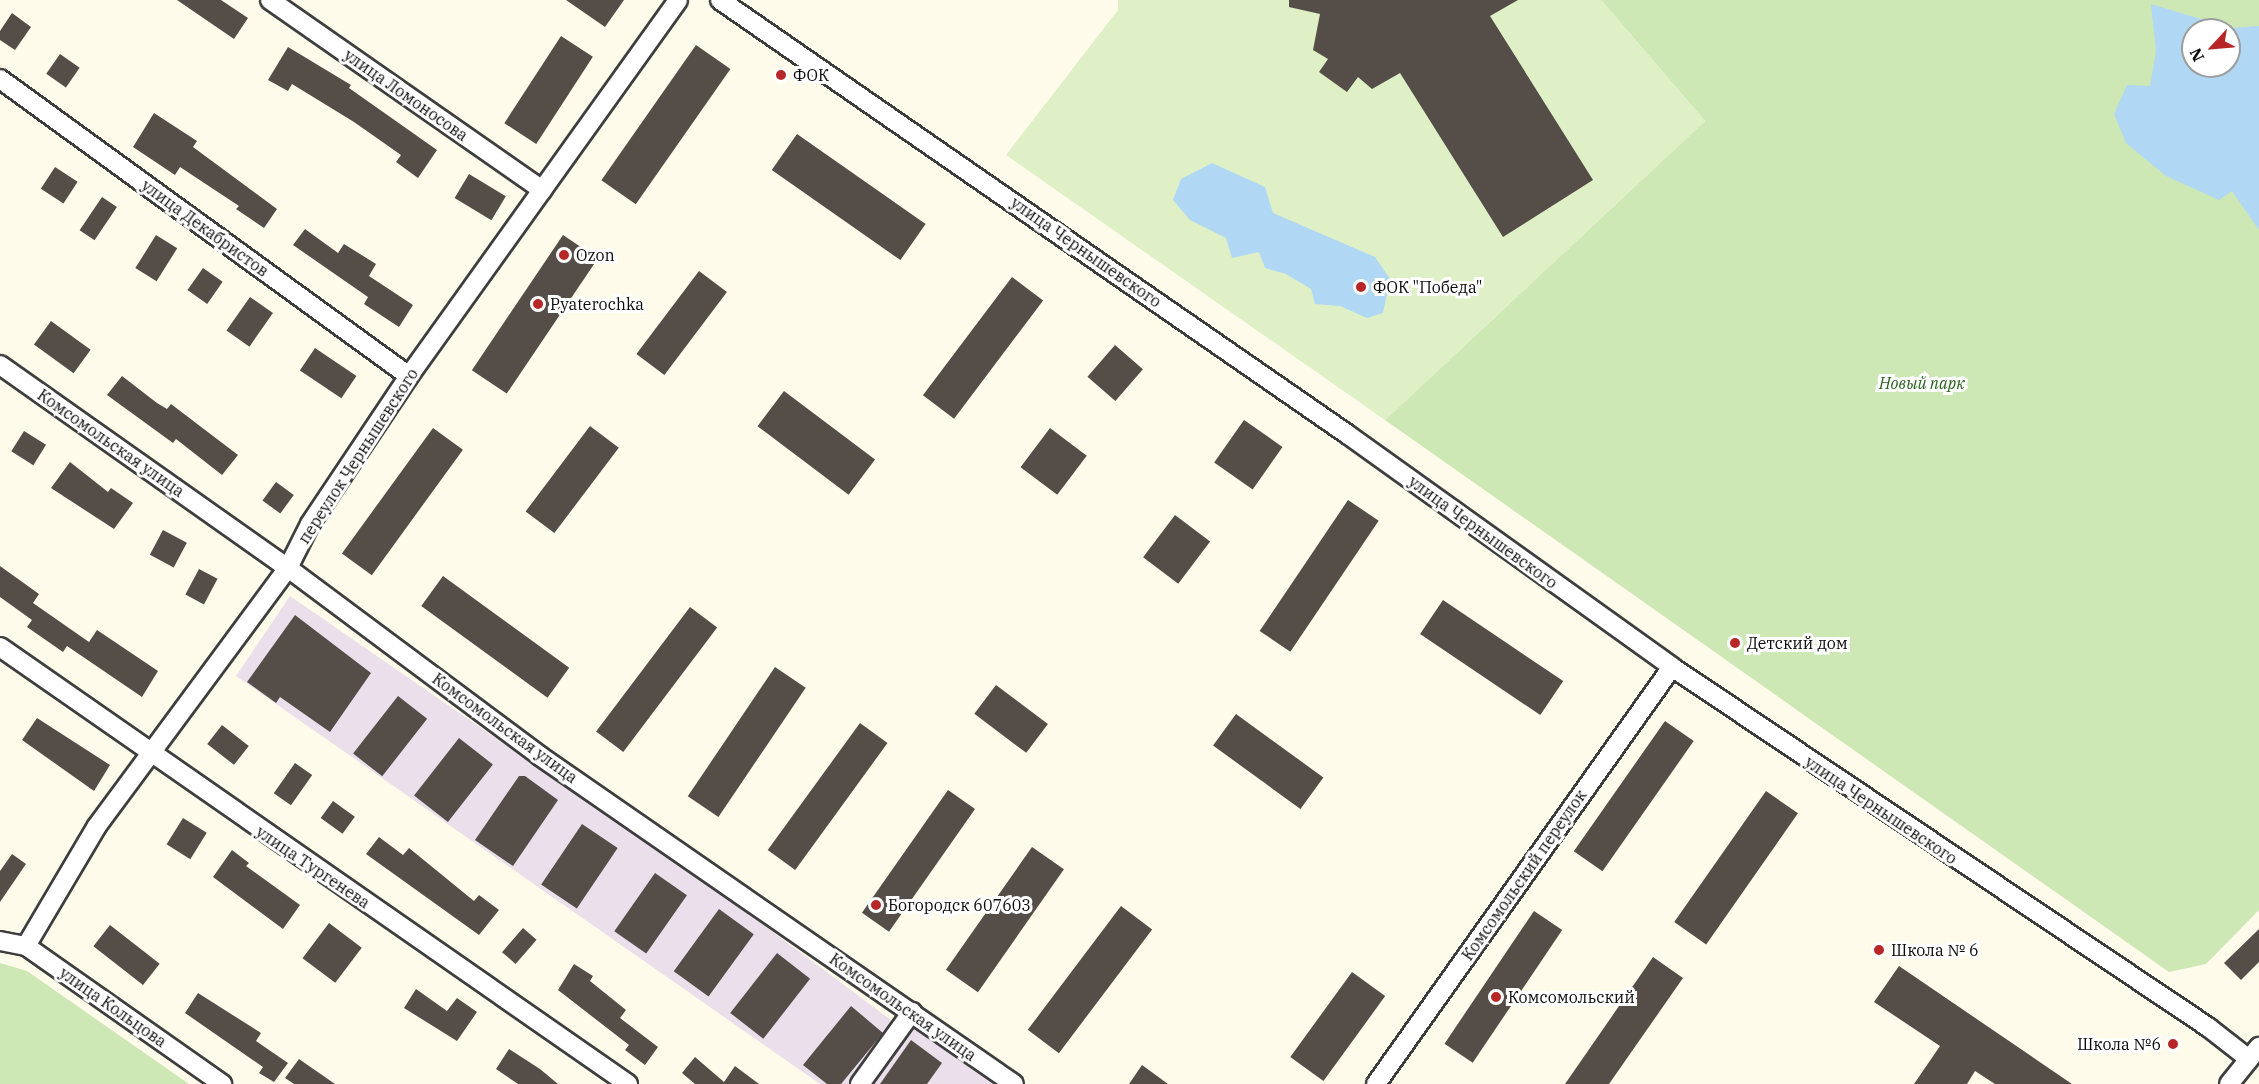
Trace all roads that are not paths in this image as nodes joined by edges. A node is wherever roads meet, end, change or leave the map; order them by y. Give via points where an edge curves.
1 (270, 0) edge
2 (678, 0) edge
3 (720, 0) edge
4 (0, 79) edge
5 (542, 190) junction
6 (0, 365) edge
7 (409, 376) junction
8 (288, 568) junction
9 (0, 647) edge
10 (1672, 667) junction
11 (148, 753) junction
12 (0, 941) edge
13 (26, 946) junction
14 (912, 1012) junction
15 (2254, 1053) edge
16 (222, 1084) edge
17 (628, 1084) edge
18 (860, 1084) edge
19 (1014, 1084) edge
20 (1376, 1084) edge
21 (2229, 1084) edge

1 - 5 street, улица Ломоносова
2 - 5 street, переулок Чернышевского
3 - 10 street, улица Чернышевского via 1347,434
4 - 7 street, улица Декабристов
5 - 7 street, переулок Чернышевского
6 - 8 street, Комсомольская улица
7 - 8 street, переулок Чернышевского via 310,524
8 - 11 street, переулок Чернышевского
8 - 14 street, Комсомольская улица via 540,756
9 - 11 street, улица Тургенева
10 - 15 street, улица Чернышевского via 2208,1027
10 - 20 street, Комсомольский переулок
11 - 13 street, переулок Чернышевского via 97,826
11 - 17 street, улица Тургенева
12 - 13 street, улица Кольцова
13 - 16 street, улица Кольцова
14 - 18 street
14 - 19 street, Комсомольская улица
15 - 21 street

